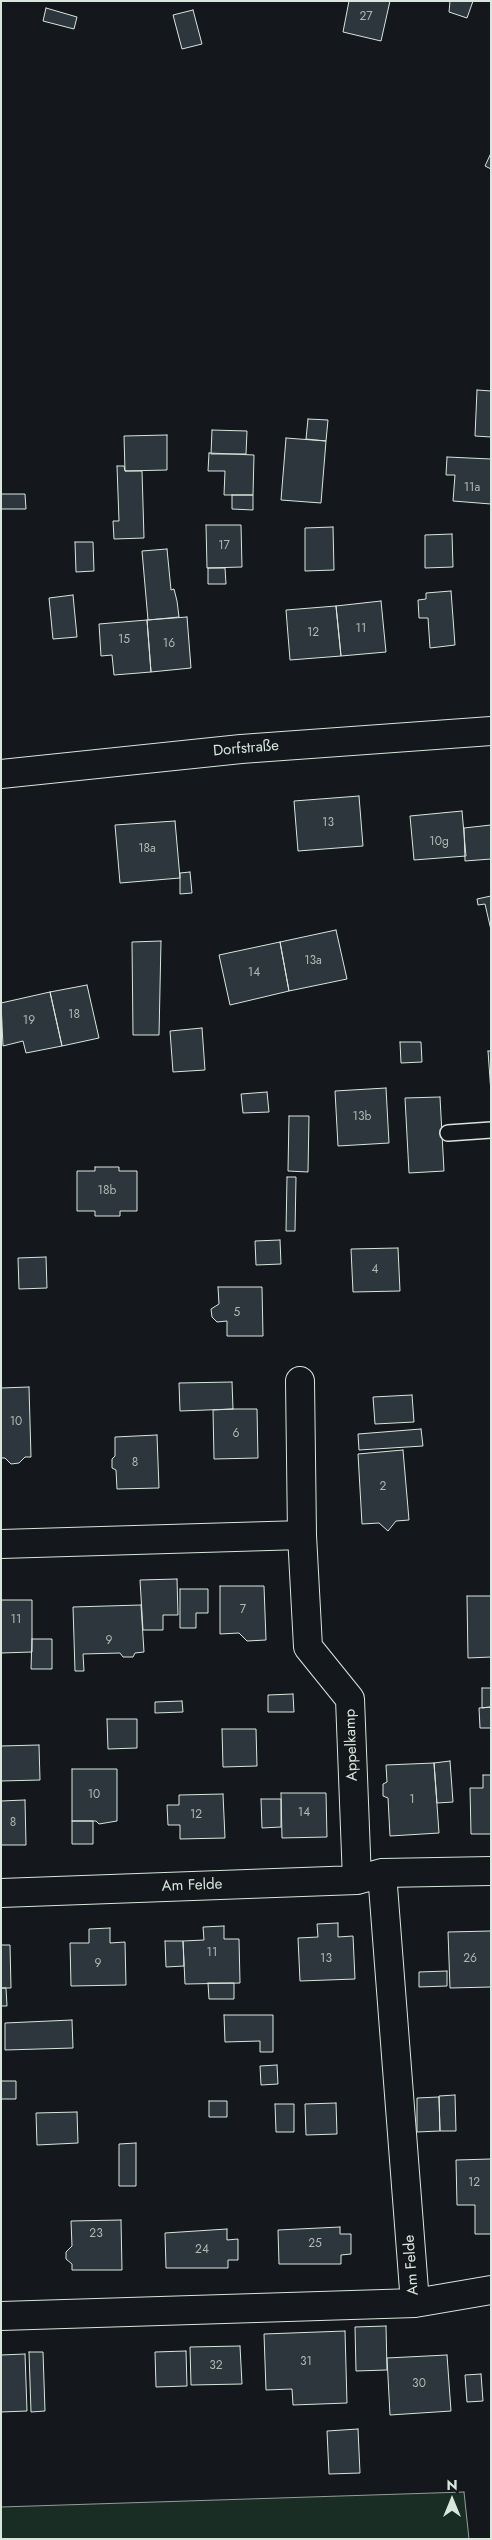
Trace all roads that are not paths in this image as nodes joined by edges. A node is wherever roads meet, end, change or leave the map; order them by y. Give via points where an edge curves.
1 (491, 731) edge
2 (1, 774) edge
3 (491, 1130) edge
4 (448, 1133) dead end
5 (300, 1381) dead end
6 (302, 1535) junction
7 (1, 1544) edge
8 (491, 1872) edge
9 (369, 1877) junction
10 (1, 1893) edge
11 (491, 2290) edge
12 (415, 2303) junction
13 (1, 2316) edge

1 - 2 street, Dorfstraße via 241,749
3 - 4 lane
5 - 6 street, Appelkamp
6 - 7 street
6 - 9 street, Appelkamp via 308,1647 350,1699
8 - 9 street, Am Felde
9 - 10 street, Am Felde
9 - 12 street, Am Felde
11 - 12 street
12 - 13 street, Am Felde

